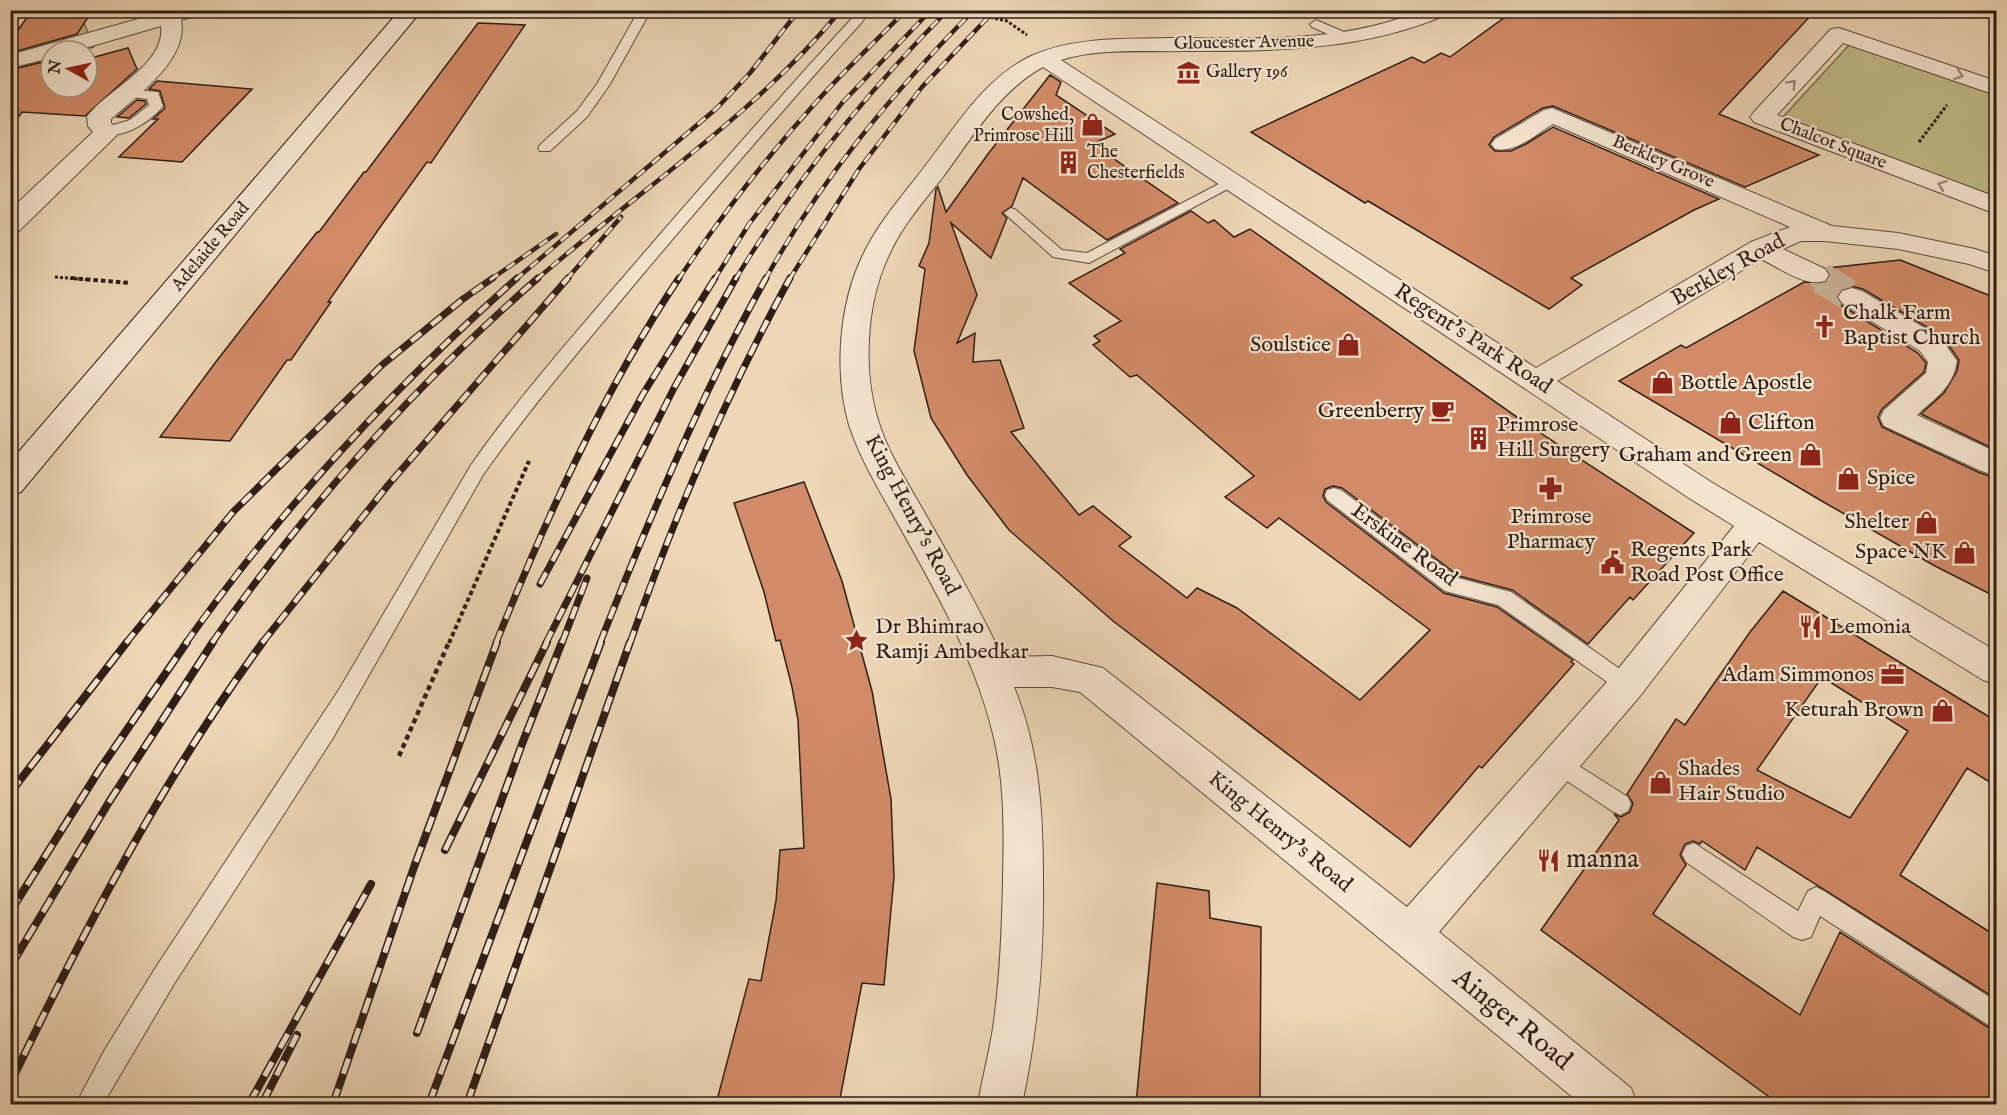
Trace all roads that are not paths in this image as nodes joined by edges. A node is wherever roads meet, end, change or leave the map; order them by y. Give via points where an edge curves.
1 (412, 10) edge
2 (645, 10) edge
3 (1441, 10) edge
4 (163, 15) edge
5 (858, 19) dead end
6 (1316, 24) dead end
7 (1347, 38) junction
8 (88, 39) edge
9 (39, 54) edge
10 (1045, 59) junction
11 (10, 62) edge
12 (1996, 88) edge
13 (126, 93) junction
14 (108, 131) junction
15 (1503, 144) dead end
16 (545, 148) dead end
17 (1232, 181) junction
18 (1996, 206) edge
19 (1011, 213) dead end
20 (10, 225) edge
21 (1825, 233) junction
22 (1760, 248) junction
23 (1986, 261) edge
24 (1816, 275) tunnel mouth
25 (1852, 297) tunnel mouth
26 (1535, 381) junction
27 (1990, 462) dead end
28 (10, 484) edge
29 (1334, 495) dead end
30 (1755, 524) junction
31 (1996, 669) edge
32 (990, 674) junction
33 (1627, 685) junction
34 (1560, 764) junction
35 (1620, 804) dead end
36 (1694, 854) dead end
37 (1410, 935) junction
38 (1996, 1015) edge
39 (89, 1104) edge
40 (1000, 1104) edge
41 (1615, 1104) edge

1 - 28 street, Adelaide Road
2 - 16 lane via 582,114
3 - 7 street, Gloucester Avenue via 1402,26
4 - 8 street
4 - 13 street via 174,27 169,47
5 - 39 lane via 760,126 517,415 477,471 349,691 182,948
6 - 7 lane
7 - 10 street, Gloucester Avenue via 1291,43 1103,46
9 - 11 street
10 - 17 street, Regent's Park Road
10 - 32 street, King Henry's Road via 1028,67 988,104 893,228 871,266 855,352 862,417 888,476 959,604
18 -> 12 street, Chalcot Square via 1762,117 1839,34
13 - 14 street via 99,117 100,126
13 - 14 lane via 153,95 156,106 140,122
14 - 20 street
15 - 21 street, Berkley Grove via 1552,115
17 - 19 lane via 1089,258 1058,254
17 - 26 street, Regent's Park Road
21 - 22 street, Berkley Road via 1798,232
21 - 23 street, Berkley Road via 1898,241
22 - 24 street
22 - 26 street, Berkley Road
25 - 27 street via 1930,344 1944,361 1940,377 1894,418
26 - 30 street, Regent's Park Road
29 - 33 lane, Erskine Road via 1452,585 1504,598
30 - 31 street, Regent's Park Road
30 - 33 street
32 - 37 street, King Henry's Road via 1035,669 1090,679
32 - 40 street, King Henry's Road via 1007,718 1021,782 1023,852 1022,934 1014,1028
33 - 34 street
34 - 35 lane
34 - 37 street
36 - 38 lane via 1802,928 1816,899
37 - 41 street, Ainger Road

